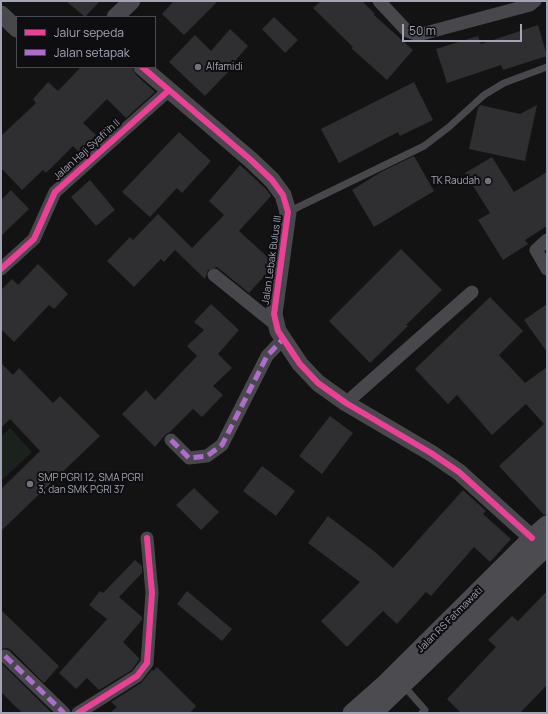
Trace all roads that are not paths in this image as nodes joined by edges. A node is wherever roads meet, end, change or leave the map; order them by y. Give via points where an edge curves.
1 (132, 1) edge
2 (379, 1) edge
3 (535, 1) edge
4 (1, 14) edge
5 (116, 16) edge
6 (16, 28) edge
7 (547, 67) edge
8 (143, 68) edge
9 (168, 91) junction
10 (288, 212) junction
11 (547, 240) edge
12 (1, 269) edge
13 (547, 269) edge
14 (214, 276) dead end
15 (472, 292) dead end
16 (279, 332) junction
17 (346, 403) junction
18 (171, 440) dead end
19 (547, 525) edge
20 (147, 538) dead end
21 (540, 542) edge
22 (5, 656) dead end
23 (403, 685) junction
24 (64, 713) edge
25 (80, 713) edge
26 (352, 713) edge
27 (373, 713) edge
28 (422, 713) edge

1 - 5 street
2 - 3 street via 407,31 418,35 530,5
4 - 6 street
7 - 10 lane via 504,83 484,95 424,146
8 - 9 street, Jalan Lebak Bulus III
9 - 10 street, Jalan Lebak Bulus III via 272,180 283,195
9 - 12 street, Jalan Haji Syafi'ih II via 55,192 34,239
10 - 16 street, Jalan Lebak Bulus III via 274,314
11 - 13 street via 536,250
14 - 16 street
15 - 17 street
16 - 17 street via 300,364 318,383
16 - 18 street via 222,445 207,456 189,458
17 - 21 street via 459,472
19 - 21 main road, Jalan RS Fatmawati
20 - 25 street via 152,593 147,663 137,676
21 - 23 main road, Jalan RS Fatmawati
21 - 26 main road, Jalan RS Fatmawati
22 - 24 street
23 - 27 main road, Jalan RS Fatmawati
23 - 28 lane via 425,710

